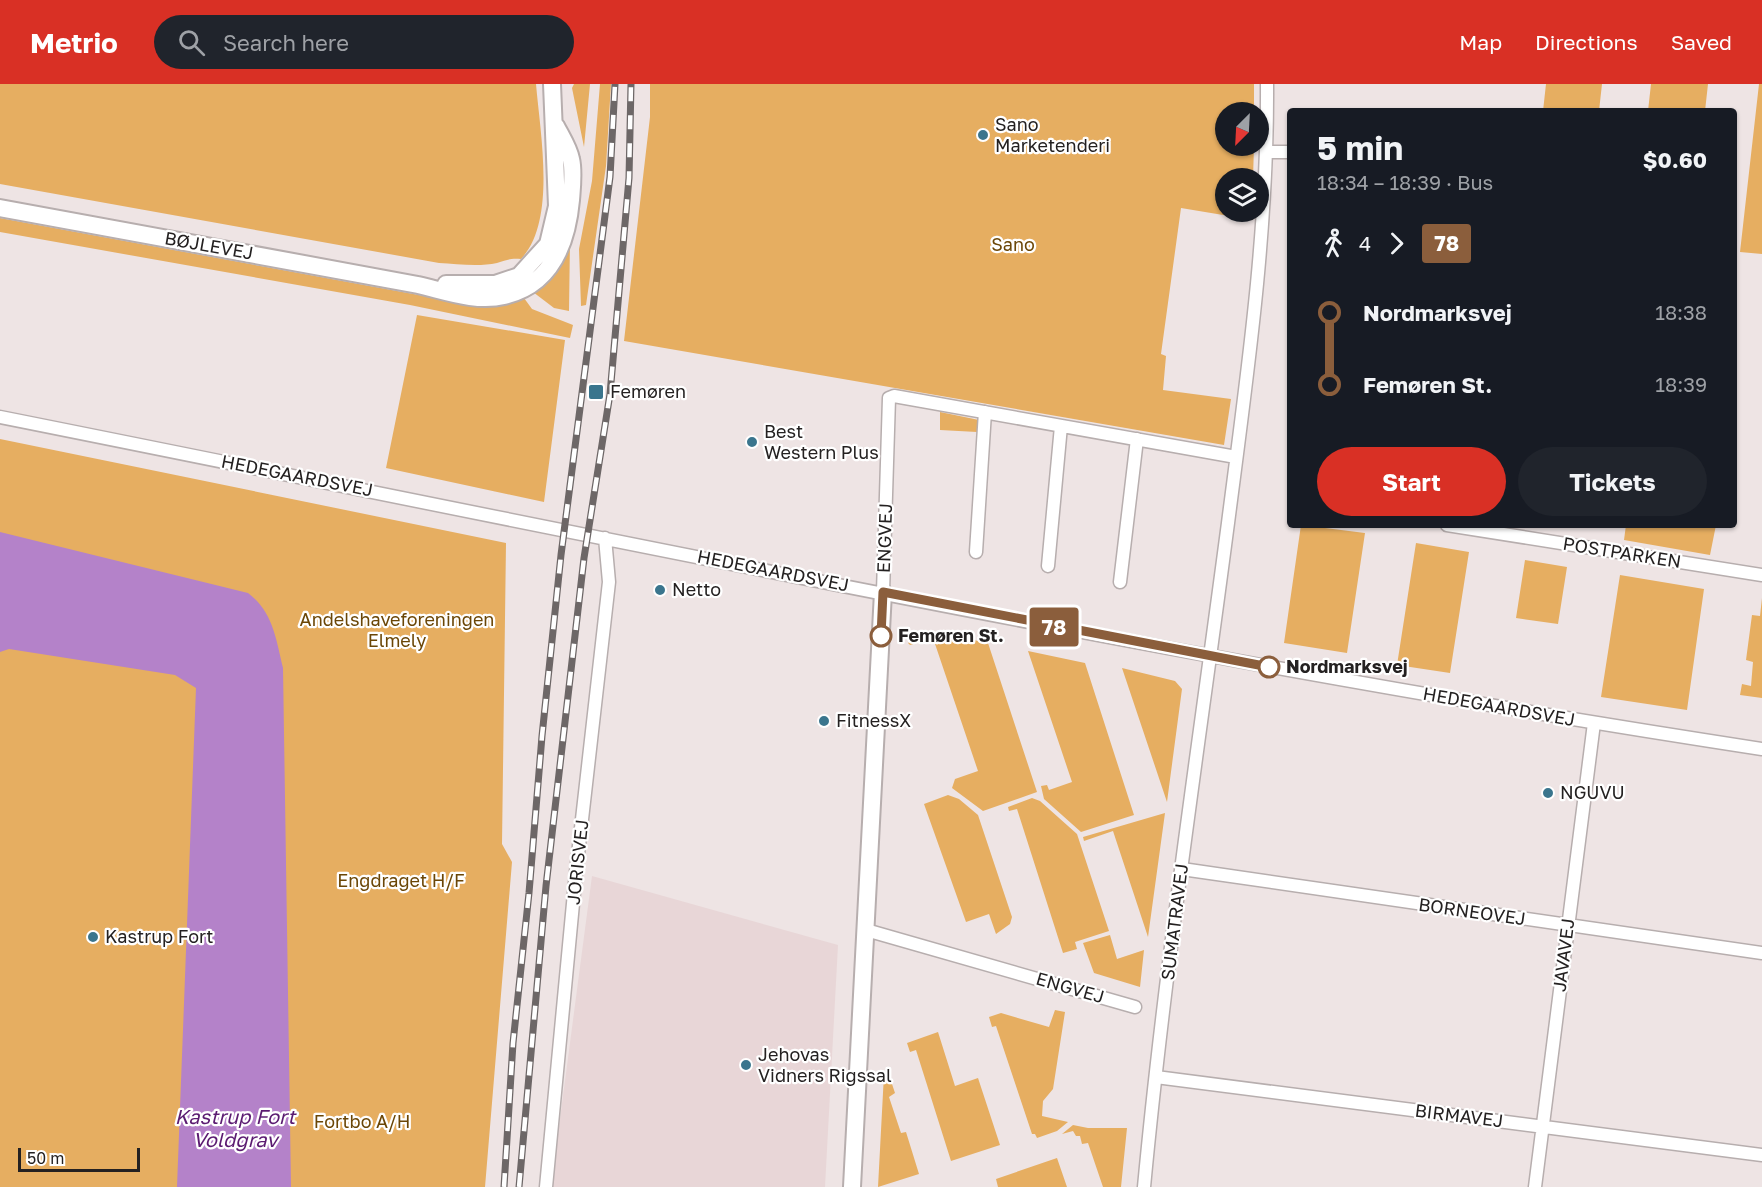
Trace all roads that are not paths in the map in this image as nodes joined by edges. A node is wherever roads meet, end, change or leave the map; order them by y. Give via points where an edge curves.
1 (552, 84) edge
2 (1267, 84) edge
3 (1267, 102) edge
4 (1269, 152) edge
5 (1287, 152) edge
6 (1268, 156) edge
7 (0, 208) edge
8 (985, 412) junction
9 (0, 417) edge
10 (1060, 426) junction
11 (1137, 439) junction
12 (1236, 458) junction
13 (1466, 528) edge
14 (605, 538) junction
15 (976, 552) dead end
16 (1048, 566) dead end
17 (1762, 575) edge
18 (1120, 582) dead end
19 (883, 592) junction
20 (1209, 657) junction
21 (1593, 723) junction
22 (1762, 749) edge
23 (1182, 870) junction
24 (1568, 926) junction
25 (866, 930) junction
26 (1762, 953) edge
27 (1135, 1007) dead end
28 (1156, 1077) junction
29 (1543, 1127) junction
30 (1762, 1155) edge
31 (546, 1187) edge
32 (852, 1187) edge
33 (1144, 1187) edge
34 (1535, 1187) edge

1 - 7 street, BØJLEVEJ via 556,126 572,159 569,220 559,253 546,274 526,289 501,297 470,297
2 - 3 street
4 - 5 street
6 - 12 street via 1258,294
8 - 10 street
8 - 15 street
8 - 19 street, ENGVEJ via 890,398
9 - 14 street, HEDEGAARDSVEJ
10 - 11 street
10 - 16 street
11 - 12 street
11 - 18 street
12 - 20 street
13 - 17 street, POSTPARKEN
14 - 19 street, HEDEGAARDSVEJ
14 - 31 street, JORISVEJ via 609,582
19 - 20 street, HEDEGAARDSVEJ
19 - 25 street, ENGVEJ
20 - 21 street, HEDEGAARDSVEJ
20 - 23 street, SUMATRAVEJ
21 - 22 street, HEDEGAARDSVEJ
21 - 24 street, JAVAVEJ
23 - 24 street, BORNEOVEJ
23 - 28 street, SUMATRAVEJ
24 - 26 street, BORNEOVEJ
24 - 29 street, JAVAVEJ
25 - 27 street, ENGVEJ
25 - 32 street, ENGVEJ
28 - 29 street, BIRMAVEJ
28 - 33 street, SUMATRAVEJ
29 - 30 street, BIRMAVEJ
29 - 34 street, JAVAVEJ

